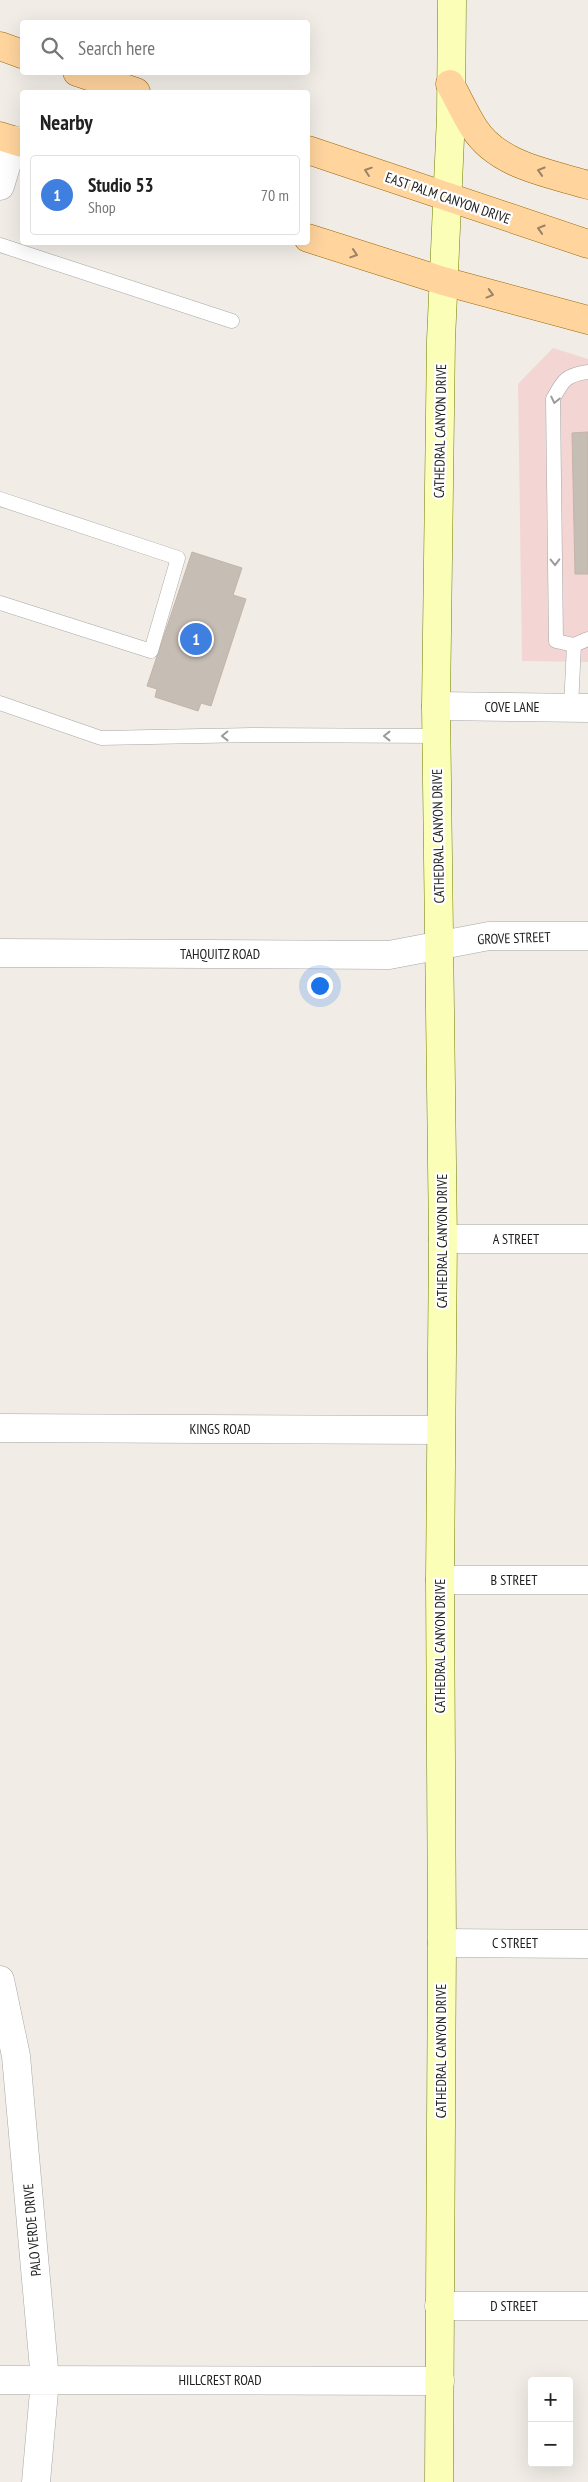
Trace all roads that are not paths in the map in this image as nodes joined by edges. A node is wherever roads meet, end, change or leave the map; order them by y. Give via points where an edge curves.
1 (452, 0) edge
2 (0, 46) edge
3 (20, 53) edge
4 (86, 75) edge
5 (450, 84) junction
6 (130, 90) edge
7 (12, 140) edge
8 (310, 151) edge
9 (588, 185) edge
10 (0, 186) edge
11 (448, 198) junction
12 (310, 239) edge
13 (588, 244) edge
14 (0, 245) edge
15 (443, 281) junction
16 (588, 320) edge
17 (232, 321) dead end
18 (588, 372) edge
19 (0, 499) edge
20 (0, 603) edge
21 (588, 639) edge
22 (574, 644) junction
23 (0, 703) edge
24 (436, 706) junction
25 (579, 708) edge
26 (436, 736) junction
27 (588, 936) edge
28 (440, 945) junction
29 (0, 953) edge
30 (443, 1239) junction
31 (588, 1239) edge
32 (0, 1428) edge
33 (440, 1430) junction
34 (440, 1580) junction
35 (588, 1580) edge
36 (442, 1942) junction
37 (588, 1944) edge
38 (0, 1980) edge
39 (439, 2306) junction
40 (588, 2306) edge
41 (0, 2380) edge
42 (45, 2380) junction
43 (440, 2381) junction
44 (36, 2482) edge
45 (439, 2482) edge

1 - 5 street, CATHEDRAL CANYON DRIVE
2 - 3 main road
4 - 6 main road
9 -> 5 main road via 525,166 499,154 475,130
5 - 11 street, CATHEDRAL CANYON DRIVE via 452,116
7 - 10 street
11 -> 8 main road, EAST PALM CANYON DRIVE
13 -> 11 main road, EAST PALM CANYON DRIVE
11 - 15 street, CATHEDRAL CANYON DRIVE
12 -> 15 main road
14 - 17 lane
15 -> 16 main road
15 - 24 street, CATHEDRAL CANYON DRIVE
18 -> 22 lane via 572,374 561,383 553,399 556,641
19 - 20 lane via 178,558 151,652
21 - 22 lane
22 - 25 lane
26 -> 23 lane via 101,738
24 - 25 street, COVE LANE
24 - 26 street, CATHEDRAL CANYON DRIVE
26 - 28 street, CATHEDRAL CANYON DRIVE
27 - 28 street, GROVE STREET via 489,936
28 - 29 street, TAHQUITZ ROAD via 389,955
28 - 30 street, CATHEDRAL CANYON DRIVE
30 - 31 street, A STREET
30 - 33 street, CATHEDRAL CANYON DRIVE
32 - 33 street, KINGS ROAD
33 - 34 street, CATHEDRAL CANYON DRIVE
34 - 35 street, B STREET
34 - 36 street, CATHEDRAL CANYON DRIVE
36 - 37 street, C STREET
36 - 39 street, CATHEDRAL CANYON DRIVE
38 - 42 street, PALO VERDE DRIVE via 16,2056
39 - 40 street, D STREET
39 - 43 street, CATHEDRAL CANYON DRIVE
41 - 42 street, HILLCREST ROAD
42 - 43 street, HILLCREST ROAD
42 - 44 street, PALO VERDE DRIVE
43 - 45 street, CATHEDRAL CANYON DRIVE

